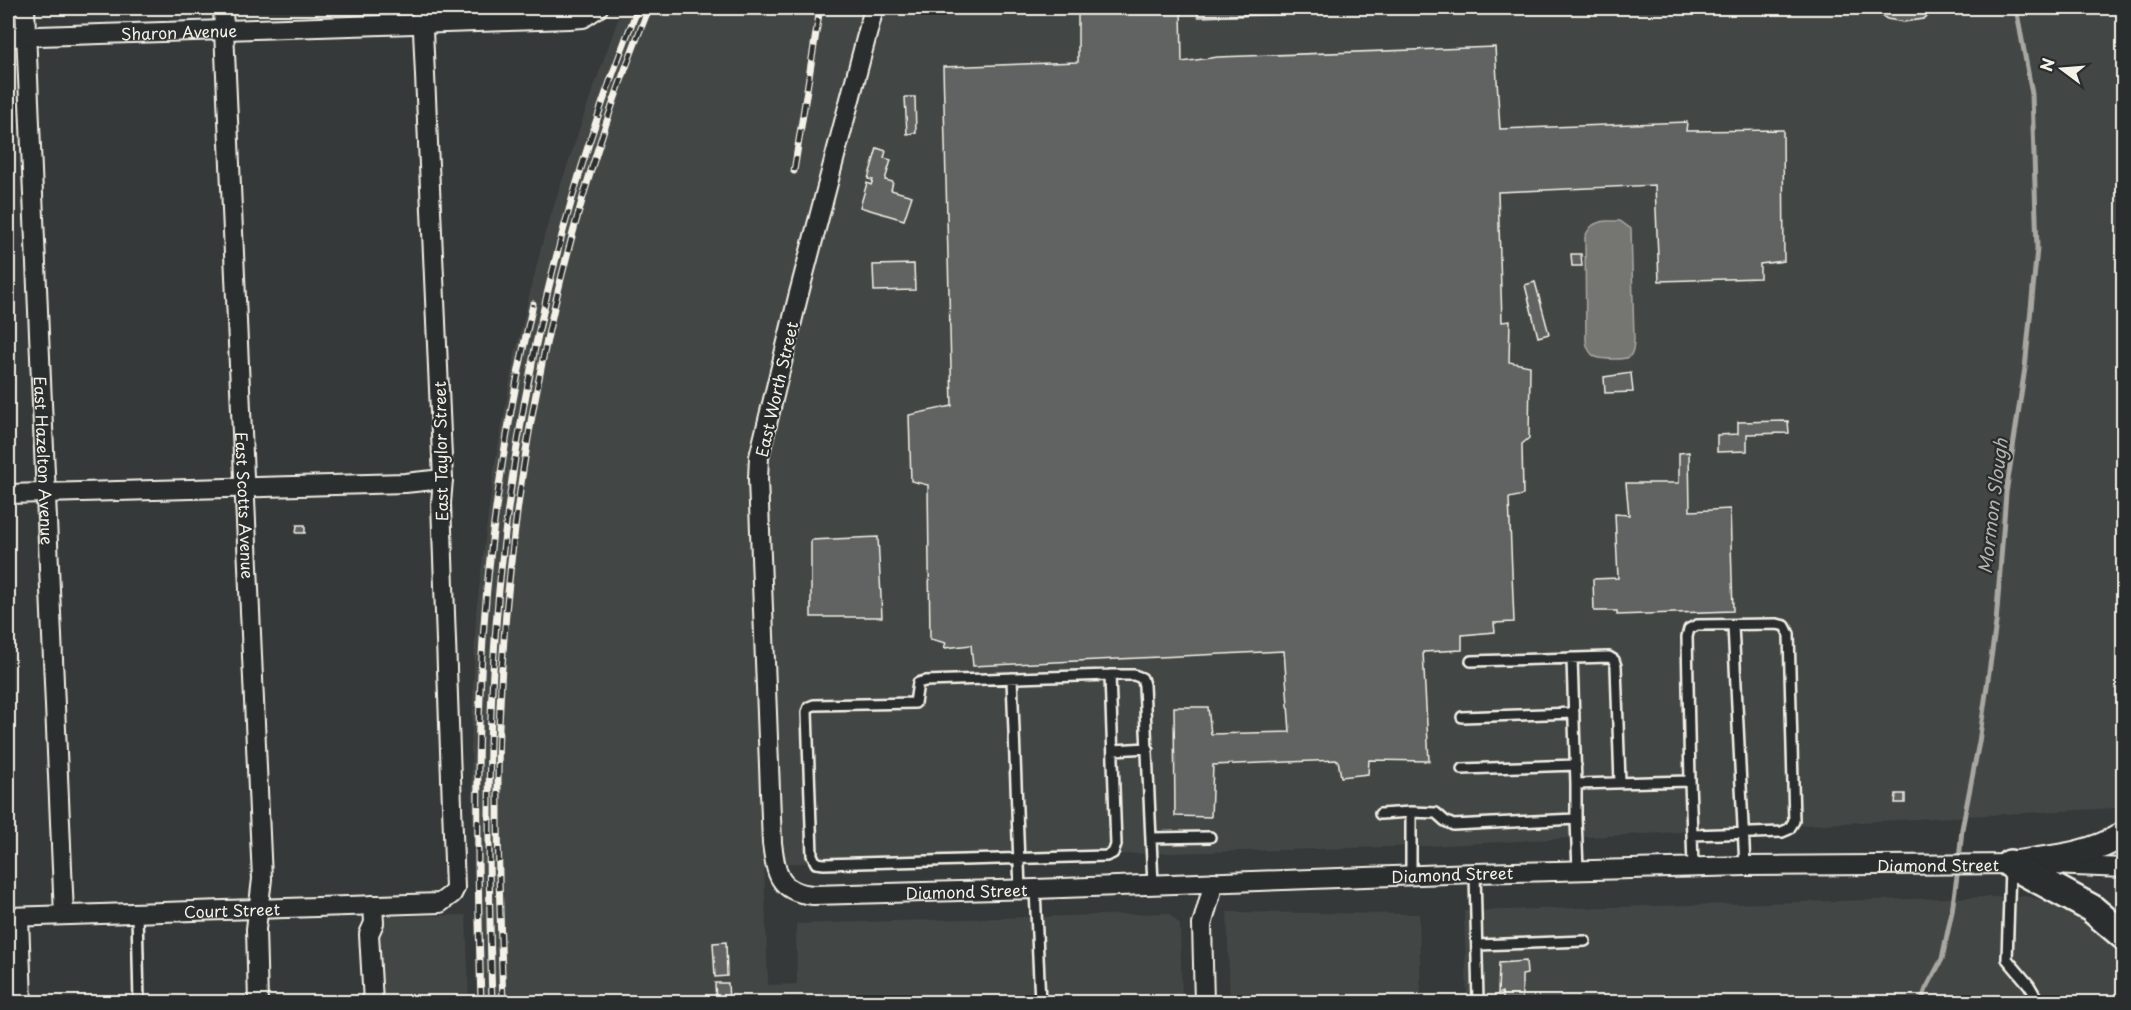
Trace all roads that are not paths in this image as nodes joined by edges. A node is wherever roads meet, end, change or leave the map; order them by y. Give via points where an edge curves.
1 (25, 8) edge
2 (223, 8) edge
3 (598, 8) edge
4 (874, 8) edge
5 (423, 16) edge
6 (224, 30) junction
7 (17, 37) edge
8 (443, 479) junction
9 (244, 486) junction
10 (46, 492) junction
11 (8, 494) edge
12 (1733, 625) junction
13 (1572, 658) junction
14 (1471, 661) dead end
15 (1110, 675) junction
16 (1012, 678) junction
17 (1574, 712) junction
18 (1461, 717) dead end
19 (1148, 748) junction
20 (1113, 750) junction
21 (1576, 765) junction
22 (1462, 769) dead end
23 (1690, 781) junction
24 (1620, 783) junction
25 (1576, 784) junction
26 (1411, 812) junction
27 (1380, 813) dead end
28 (1576, 819) junction
29 (1742, 833) junction
30 (2124, 834) edge
31 (1692, 835) junction
32 (1209, 837) dead end
33 (1151, 838) junction
34 (1018, 859) junction
35 (1999, 864) junction
36 (1745, 866) junction
37 (1693, 868) junction
38 (2124, 868) edge
39 (1578, 870) junction
40 (1475, 873) junction
41 (1412, 875) junction
42 (1214, 882) junction
43 (786, 884) joint
44 (1153, 884) junction
45 (1028, 890) junction
46 (452, 894) joint
47 (373, 905) junction
48 (259, 909) junction
49 (137, 913) junction
50 (64, 915) junction
51 (13, 917) edge
52 (2124, 936) edge
53 (1585, 940) dead end
54 (1478, 945) junction
55 (22, 1002) edge
56 (140, 1002) edge
57 (258, 1002) edge
58 (373, 1002) edge
59 (1040, 1002) edge
60 (1203, 1002) edge
61 (1478, 1002) edge
62 (2039, 1002) edge

1 - 7 street, East Hazelton Avenue
2 - 6 street, East Scotts Avenue
3 - 5 street, Sharon Avenue via 583,18
4 - 43 street, East Worth Street via 759,457 772,843 778,877
5 - 6 street, Sharon Avenue
5 - 8 street, East Taylor Street
6 - 7 street, Sharon Avenue
6 - 9 street, East Scotts Avenue
7 - 10 street, East Hazelton Avenue
8 - 9 street
8 - 46 street, East Taylor Street via 455,888
9 - 10 street
9 - 48 street, East Scotts Avenue via 262,879
10 - 11 street
10 - 50 street, East Hazelton Avenue
12 - 23 lane via 1689,629
12 - 29 lane
12 - 29 lane via 1777,624 1785,626 1789,634 1794,821 1782,832
13 - 14 lane
13 - 17 lane
13 - 24 lane via 1614,660
15 - 16 lane
15 - 19 lane via 1142,678
15 - 20 lane
16 - 34 lane
16 - 34 lane via 925,681 918,683 915,703 814,705 807,712 812,855 816,863
17 - 18 lane
17 - 21 lane
19 - 20 lane
19 - 33 lane
20 - 34 lane via 1113,853
21 - 22 lane
21 - 25 lane
23 - 24 lane
23 - 31 lane
24 - 25 lane
25 - 28 lane
26 - 27 lane
26 - 28 lane via 1436,813 1453,825
26 - 41 lane
28 - 39 lane
29 - 31 lane
29 - 36 lane
30 - 35 main road via 2108,844 2072,854
31 - 37 lane
32 - 33 lane
33 - 44 lane
34 - 45 lane
35 - 36 street, Diamond Street
35 - 38 street, Diamond Street
35 - 52 main road via 2091,908
35 - 62 lane via 2007,959
36 - 37 street, Diamond Street
37 - 39 street, Diamond Street
39 - 40 street, Diamond Street
40 - 41 street, Diamond Street
40 - 54 lane
41 - 42 street, Diamond Street
42 - 44 street, Diamond Street
42 - 60 street via 1203,925
43 - 45 street, Diamond Street via 801,894 813,895
44 - 45 street, Diamond Street
45 - 59 lane
46 - 47 street, Court Street via 440,903
47 - 48 street, Court Street
47 - 58 street via 374,923 369,934
48 - 49 street, Court Street
48 - 57 street, East Scotts Avenue
49 - 50 street, Court Street
49 - 56 lane
50 - 51 street, Court Street
51 - 55 street
53 - 54 lane
54 - 61 lane

